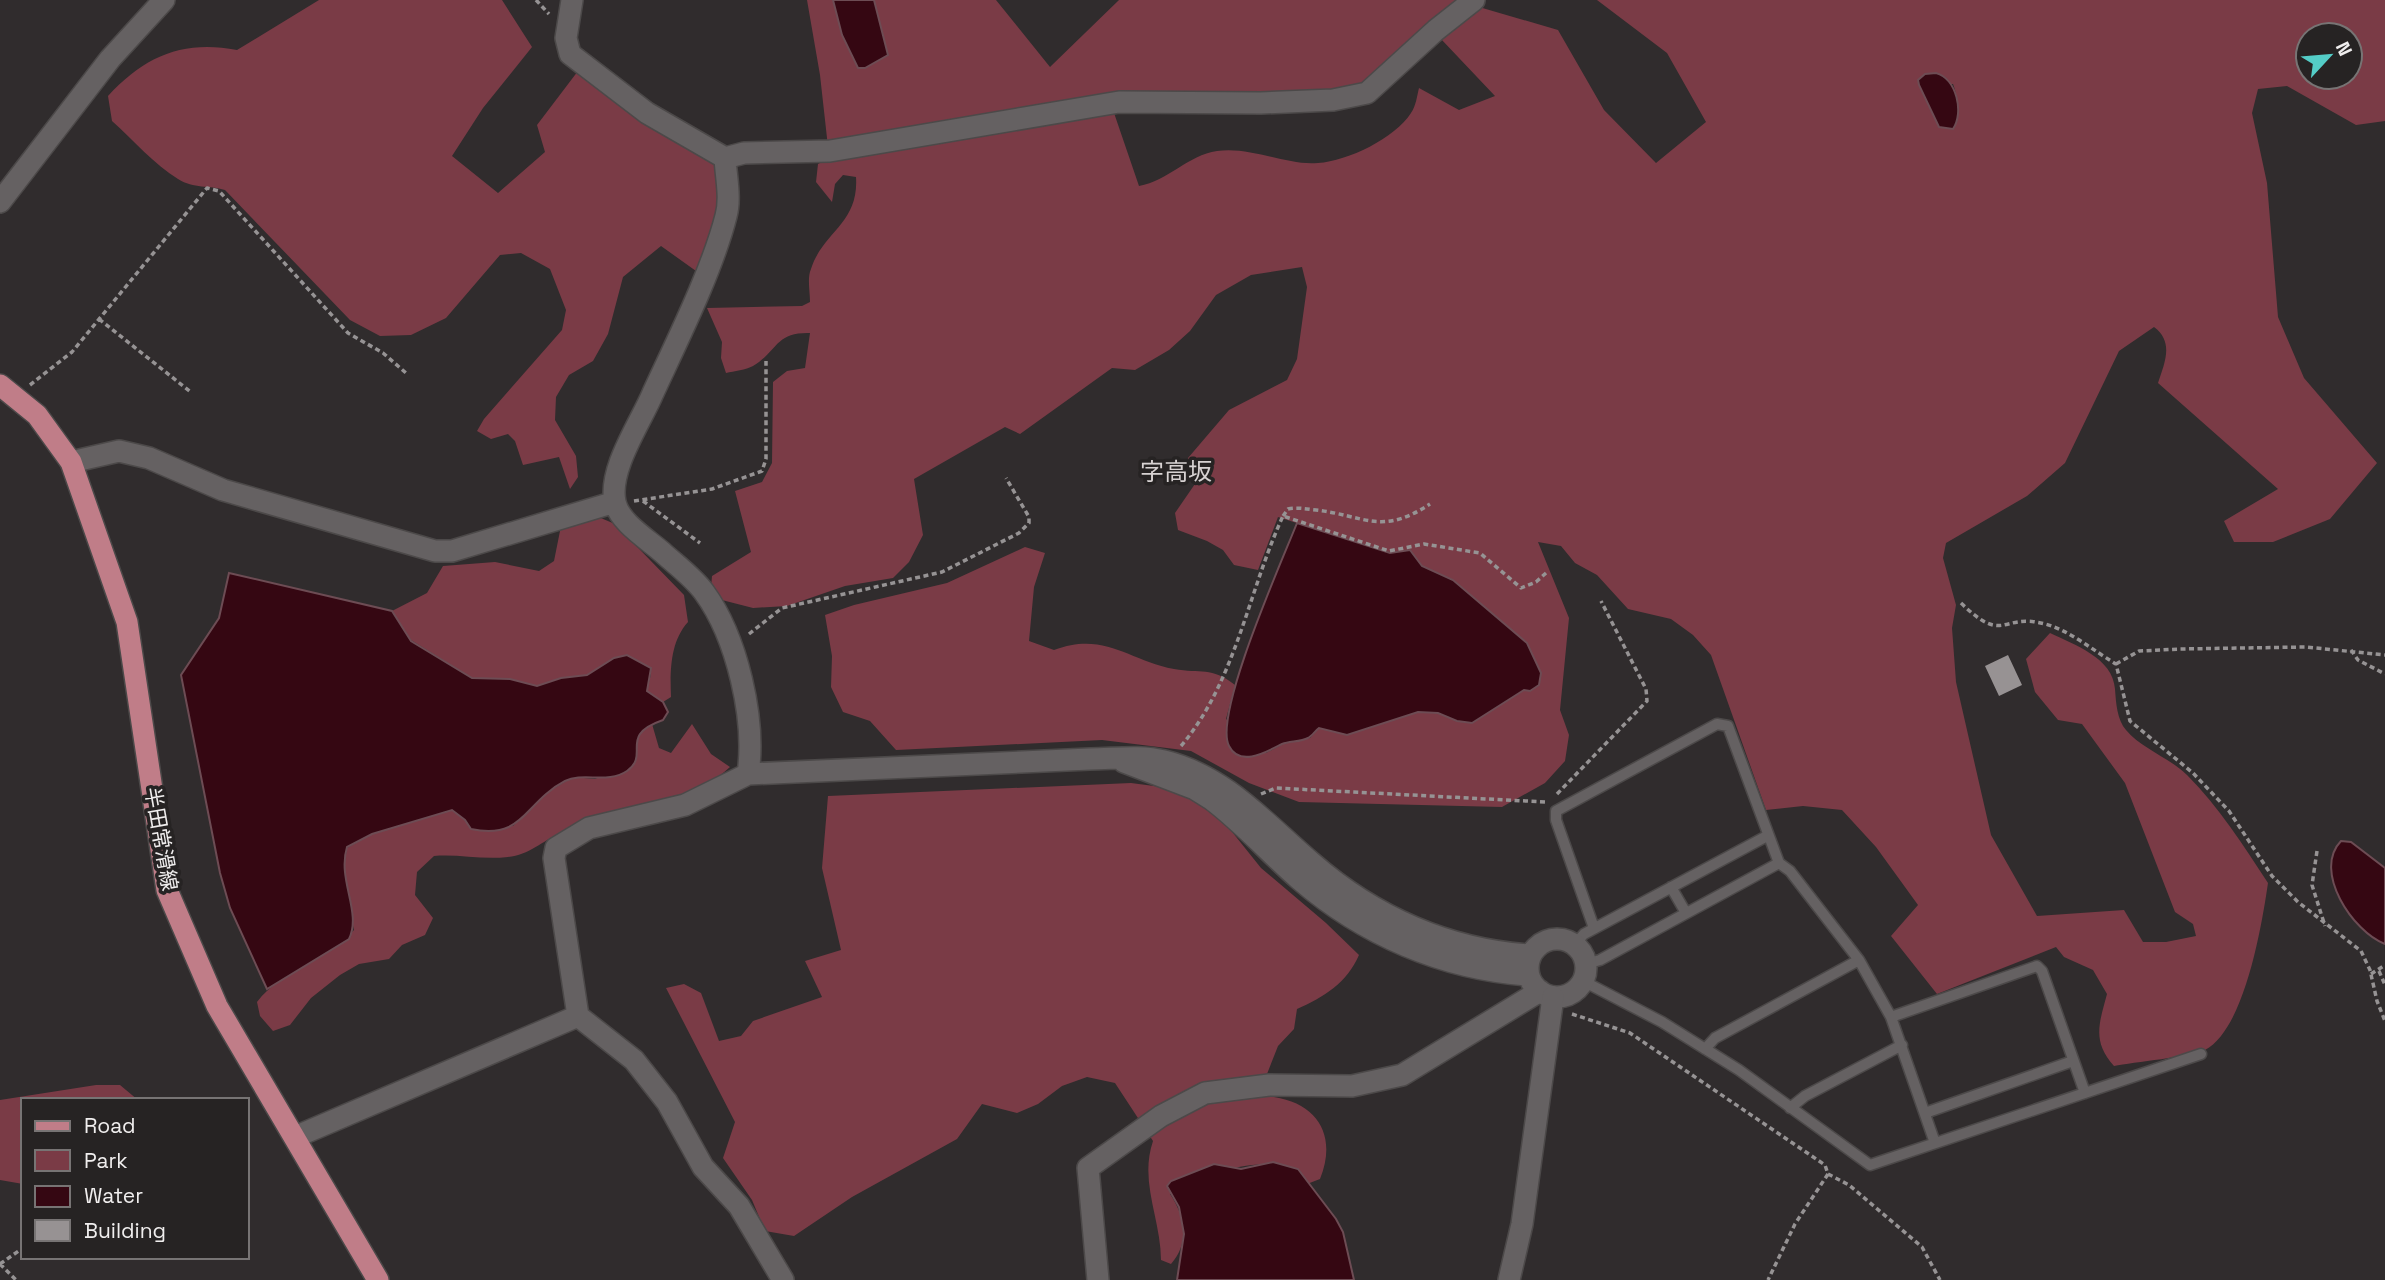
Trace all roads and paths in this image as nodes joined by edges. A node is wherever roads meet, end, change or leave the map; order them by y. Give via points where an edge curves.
1 (164, 0) edge
2 (572, 0) edge
3 (1474, 0) edge
4 (725, 158) junction
5 (0, 202) edge
6 (99, 320) junction
7 (766, 361) dead end
8 (405, 373) dead end
9 (7, 391) edge
10 (192, 393) dead end
11 (71, 462) junction
12 (1006, 478) dead end
13 (642, 500) junction
14 (615, 502) junction
15 (1430, 504) dead end
16 (1283, 516) junction
17 (700, 543) dead end
18 (1546, 573) dead end
19 (1601, 601) dead end
20 (1961, 603) dead end
21 (734, 648) junction
22 (2351, 650) junction
23 (2385, 655) edge
24 (2116, 664) junction
25 (2385, 674) edge
26 (1116, 758) junction
27 (1171, 763) junction
28 (748, 774) junction
29 (1248, 804) junction
30 (1266, 836) junction
31 (1767, 836) junction
32 (2317, 851) dead end
33 (1779, 863) junction
34 (1671, 887) junction
35 (1686, 913) junction
36 (2325, 927) junction
37 (1594, 928) junction
38 (1574, 945) junction
39 (1859, 960) junction
40 (2385, 965) edge
41 (2379, 971) junction
42 (1584, 973) junction
43 (2371, 974) junction
44 (1543, 983) junction
45 (2385, 985) edge
46 (578, 1016) junction
47 (1891, 1017) junction
48 (2385, 1021) edge
49 (1902, 1045) junction
50 (1705, 1049) junction
51 (2201, 1054) dead end
52 (2073, 1060) junction
53 (2085, 1093) junction
54 (1790, 1108) junction
55 (1925, 1113) junction
56 (295, 1137) junction
57 (1935, 1143) junction
58 (1828, 1174) junction
59 (21, 1249) edge
60 (0, 1264) edge
61 (376, 1279) edge
62 (16, 1280) edge
63 (783, 1280) edge
64 (1098, 1280) edge
65 (1509, 1280) edge
66 (1768, 1280) edge
67 (1940, 1280) edge

1 - 5 street via 110,59
2 - 4 street via 566,38 570,54 647,113
3 - 4 street via 1367,93 1333,100 1261,103 1119,102 830,152 744,153
4 - 14 street via 726,218 618,469
6 - 8 path via 201,192 214,188 348,333 383,353
6 - 9 path via 72,352
6 - 10 path
7 - 13 path via 766,459 762,471 712,489
9 - 11 main road, 半田常滑線 via 37,415
11 - 14 street via 119,451 149,458 223,490 435,551 452,551
11 - 56 main road, 半田常滑線 via 127,622 167,890 217,1006
12 - 21 path via 1028,517 1029,523 1019,533 942,572 782,608
13 - 14 path
13 - 17 path
14 - 21 street via 625,520 703,590
15 - 16 path via 1391,522 1305,509 1289,509
16 - 18 path via 1389,551 1424,544 1480,553 1521,588
16 - 27 path via 1219,686
19 - 29 path via 1646,689 1647,701 1558,791 1555,802 1276,788
20 - 24 path via 1981,622 1994,627 2031,621 2048,625
21 - 28 street via 751,750
22 - 23 path
22 - 24 path via 2139,651
22 - 25 path via 2358,660
24 - 36 path via 2130,720 2193,773 2229,811 2272,876
26 - 27 street via 1146,757
26 - 28 street
26 - 30 street via 1211,799
27 - 29 street
28 - 46 street via 685,805 589,828 556,848
29 - 30 street
30 - 44 street via 1394,941 1475,960
31 - 33 lane
31 - 34 lane
31 - 37 lane via 1733,735 1728,726 1717,724 1556,811
32 - 36 path via 2312,885
33 - 35 lane
33 - 39 lane
34 - 35 lane
34 - 37 lane
35 - 42 lane
36 - 43 path via 2361,951
37 - 38 lane
38 - 42 street via 1584,956
38 - 44 street via 1553,938 1541,943
39 - 47 lane
39 - 50 lane via 1715,1038
40 - 41 path
41 - 43 path
41 - 45 path
42 - 44 street via 1573,992
42 - 50 lane
43 - 48 path
44 - 58 path via 1573,1017 1630,1033 1660,1051 1825,1165
44 - 64 street via 1417,1068 1390,1079 1352,1086 1205,1093 1161,1116 1087,1168
44 - 65 street via 1522,1224
46 - 56 street
46 - 63 street via 634,1060 667,1102 703,1167 738,1206
47 - 49 lane
47 - 52 lane via 2037,966
49 - 54 lane
49 - 55 lane
50 - 54 lane
51 - 53 lane
52 - 53 lane
52 - 55 lane
53 - 57 lane
54 - 57 lane via 1870,1165
55 - 57 lane
56 - 61 main road, 半田常滑線
58 - 66 path via 1795,1224
58 - 67 path via 1849,1185 1922,1247
59 - 60 path
60 - 62 path

